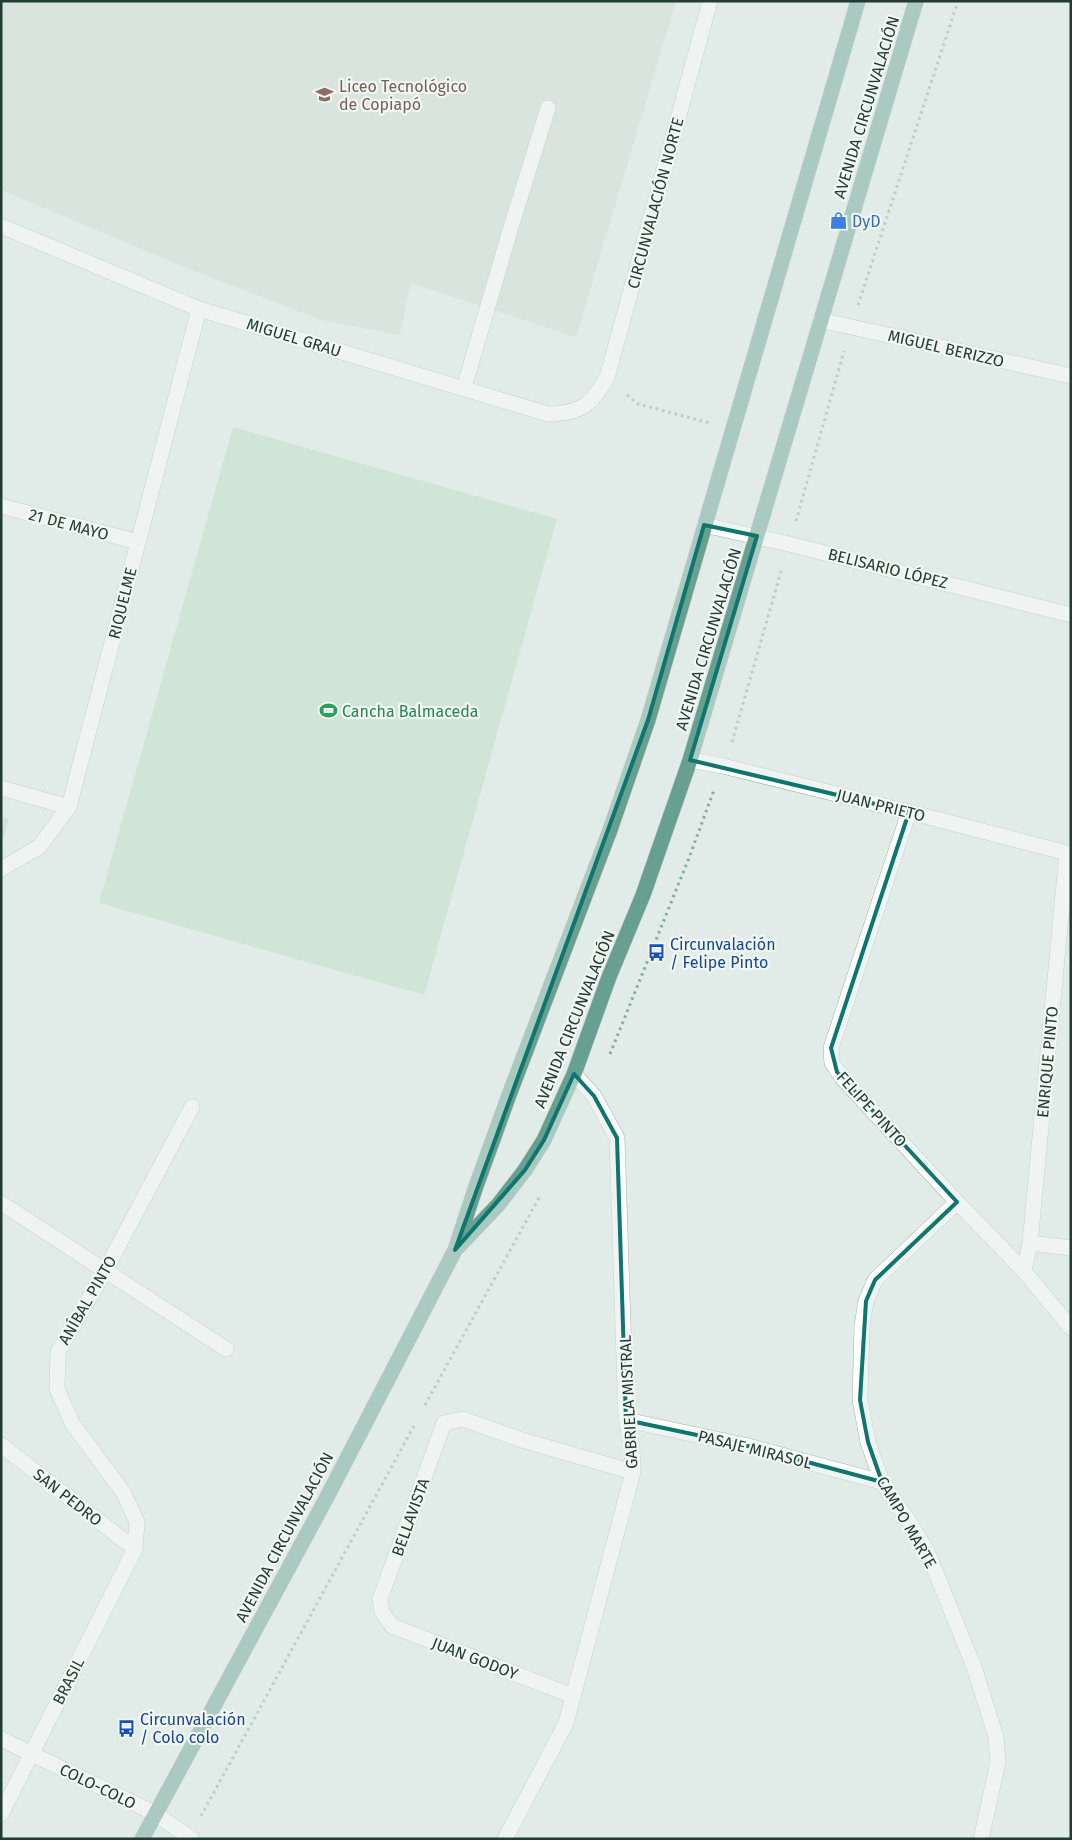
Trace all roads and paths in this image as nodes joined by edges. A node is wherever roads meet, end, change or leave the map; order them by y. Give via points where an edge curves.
1 (710, 1) edge
2 (858, 1) edge
3 (916, 1) edge
4 (548, 108) dead end
5 (1, 226) edge
6 (199, 309) junction
7 (820, 320) junction
8 (1071, 376) edge
9 (607, 378) junction
10 (464, 388) junction
11 (592, 401) joint
12 (732, 429) junction
13 (1, 506) edge
14 (704, 525) junction
15 (757, 536) junction
16 (138, 542) junction
17 (1071, 615) edge
18 (690, 760) junction
19 (1, 788) edge
20 (69, 807) junction
21 (909, 812) junction
22 (1069, 853) edge
23 (1, 869) edge
24 (574, 1074) junction
25 (192, 1107) dead end
26 (957, 1202) junction
27 (1, 1203) edge
28 (1030, 1243) junction
29 (1071, 1248) edge
30 (455, 1250) junction
31 (105, 1271) junction
32 (1024, 1271) junction
33 (1071, 1328) edge
34 (226, 1349) dead end
35 (626, 1420) junction
36 (1, 1445) edge
37 (633, 1472) junction
38 (882, 1482) junction
39 (135, 1549) junction
40 (382, 1612) joint
41 (573, 1696) junction
42 (1, 1739) edge
43 (31, 1753) junction
44 (1, 1814) edge
45 (154, 1814) junction
46 (142, 1839) edge
47 (192, 1839) edge
48 (505, 1839) edge
49 (981, 1839) edge

1 - 9 street, CIRCUNVALACIÓN NORTE
2 - 12 main road, AVENIDA CIRCUNVALACIÓN
3 - 7 main road, AVENIDA CIRCUNVALACIÓN
4 - 10 street
5 - 6 street, MIGUEL GRAU
6 - 10 street, MIGUEL GRAU
6 - 16 street, RIQUELME
7 - 8 street, MIGUEL BERIZZO
7 - 15 main road, AVENIDA CIRCUNVALACIÓN
9 - 11 street, CIRCUNVALACIÓN NORTE
9 - 12 path via 638,404
10 - 11 street, MIGUEL GRAU via 548,414 578,410
12 - 14 main road, AVENIDA CIRCUNVALACIÓN
13 - 16 street, 21 DE MAYO
14 - 15 street, BELISARIO LÓPEZ
14 - 30 main road, AVENIDA CIRCUNVALACIÓN via 638,747 508,1095
15 - 17 street, BELISARIO LÓPEZ
15 - 18 main road, AVENIDA CIRCUNVALACIÓN
16 - 20 street, RIQUELME
18 - 21 street, JUAN PRIETO
18 - 24 main road, AVENIDA CIRCUNVALACIÓN via 643,895
19 - 20 street
20 - 23 street, RIQUELME via 40,847
21 - 22 street, JUAN PRIETO
21 - 26 street, FELIPE PINTO via 831,1048 832,1063
22 - 28 street, ENRIQUE PINTO
24 - 30 main road, AVENIDA CIRCUNVALACIÓN via 544,1140 525,1170 498,1205
24 - 35 street, GABRIELA MISTRAL via 594,1096 617,1138
25 - 31 street, ANÍBAL PINTO
26 - 32 street, FELIPE PINTO
26 - 38 street, CAMPO MARTE via 875,1280 866,1301 860,1400 868,1442
27 - 31 street
28 - 29 street
28 - 32 street, ENRIQUE PINTO
30 - 45 main road, AVENIDA CIRCUNVALACIÓN via 327,1496
31 - 34 street
31 - 39 street, ANÍBAL PINTO via 58,1352 57,1389 72,1423 123,1492 137,1522
32 - 33 street, FELIPE PINTO
35 - 37 street, GABRIELA MISTRAL
35 - 38 street, PASAJE MIRASOL via 744,1445
36 - 39 street, SAN PEDRO
37 - 40 street, BELLAVISTA via 463,1419 444,1423 380,1599
37 - 41 street, GABRIELA MISTRAL
38 - 49 street, CAMPO MARTE via 926,1551 974,1667 996,1737 998,1762
39 - 43 street, BRASIL
40 - 41 street, JUAN GODOY via 392,1626
41 - 48 street, GABRIELA MISTRAL via 566,1723
42 - 43 street, COLO-COLO
43 - 44 street, BRASIL
43 - 45 street, COLO-COLO
45 - 46 main road, AVENIDA CIRCUNVALACIÓN
45 - 47 street, COLO-COLO

